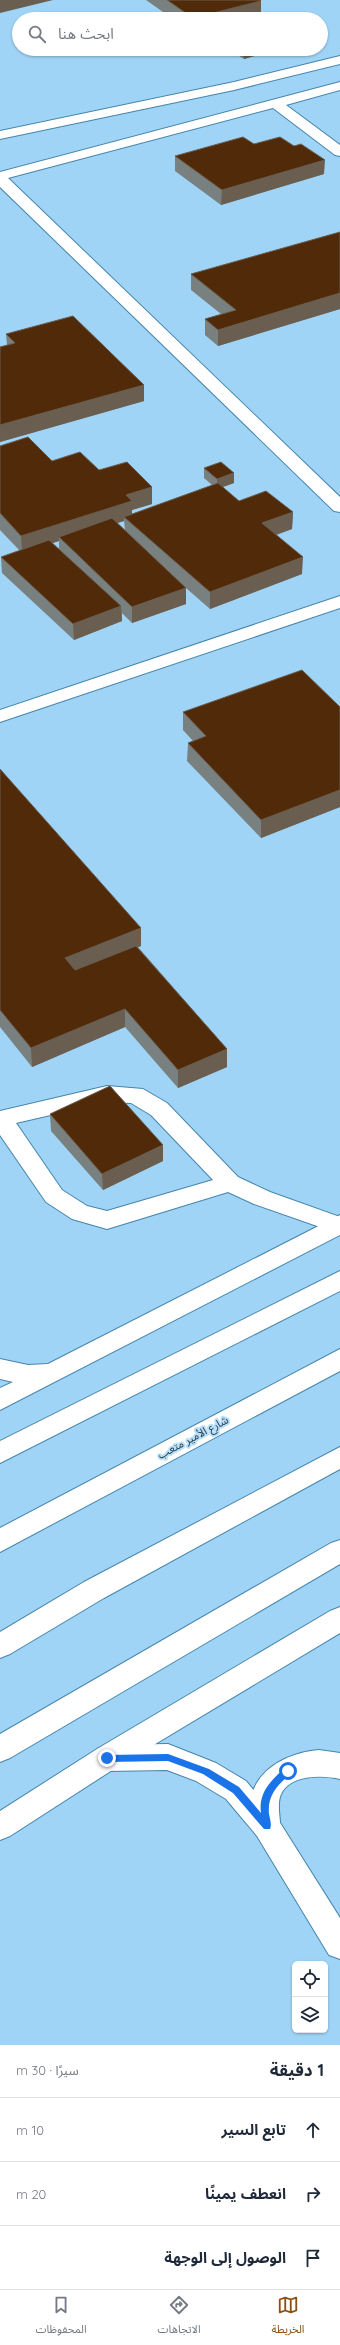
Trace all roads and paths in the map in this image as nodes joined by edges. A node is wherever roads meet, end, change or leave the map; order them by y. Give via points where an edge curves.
1 (340, 60) edge
2 (340, 86) edge
3 (274, 103) junction
4 (0, 135) edge
5 (340, 152) edge
6 (0, 178) edge
7 (340, 507) edge
8 (340, 602) edge
9 (0, 716) edge
10 (1, 1119) edge
11 (230, 1183) junction
12 (339, 1225) edge
13 (340, 1280) edge
14 (340, 1359) edge
15 (0, 1370) edge
16 (51, 1372) junction
17 (0, 1400) edge
18 (0, 1453) edge
19 (340, 1457) edge
20 (0, 1541) edge
21 (340, 1551) edge
22 (340, 1619) edge
23 (0, 1646) edge
24 (0, 1750) edge
25 (107, 1758) junction
26 (340, 1766) edge
27 (0, 1827) edge
28 (267, 1827) junction
29 (340, 1945) edge

1 - 4 street via 234,86
2 - 3 street
3 - 5 street
3 - 6 street
6 - 7 street
8 - 9 street
10 - 11 street via 107,1094 135,1095 159,1109
10 - 11 street via 54,1196 80,1213 107,1220
11 - 12 street via 262,1198
12 - 16 street
13 - 18 street
14 - 20 street, شارع الأمير متعب
15 - 16 street via 28,1375
16 - 17 street
19 - 23 street via 94,1590
21 - 24 street
22 - 25 street
25 - 27 street
25 - 28 street via 168,1757 206,1772 236,1790
26 - 28 street via 327,1762 304,1764 288,1771 275,1782 267,1794 264,1808
28 - 29 street

